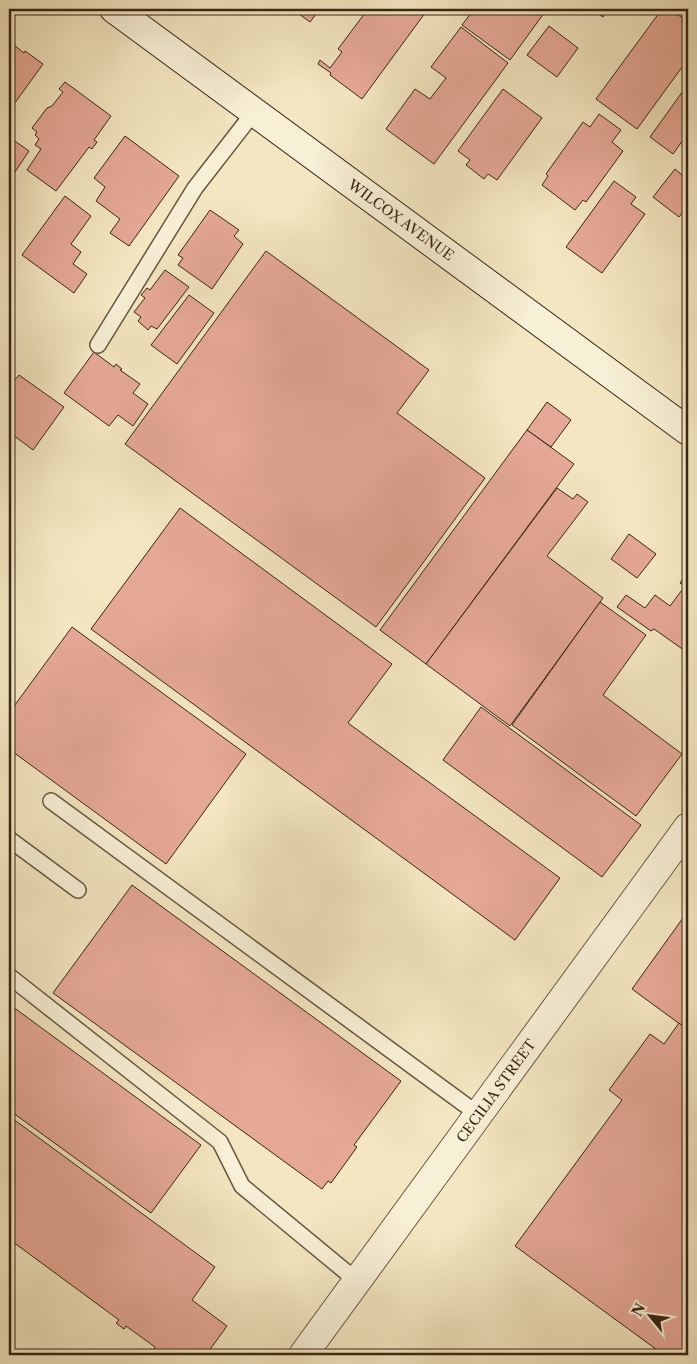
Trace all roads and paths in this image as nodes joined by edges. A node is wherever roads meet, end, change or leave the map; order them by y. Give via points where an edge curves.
1 (114, 9) edge
2 (254, 112) junction
3 (98, 345) dead end
4 (688, 430) edge
5 (51, 801) dead end
6 (688, 827) edge
7 (9, 838) edge
8 (78, 890) dead end
9 (9, 976) edge
10 (479, 1115) junction
11 (357, 1281) junction
12 (303, 1355) edge

1 - 2 street, WILCOX AVENUE
2 - 3 lane via 196,188
2 - 4 street, WILCOX AVENUE
5 - 10 lane
6 - 10 street, CECILIA STREET
7 - 8 lane
9 - 11 lane via 220,1142 242,1186
10 - 11 street, CECILIA STREET
11 - 12 street, CECILIA STREET

